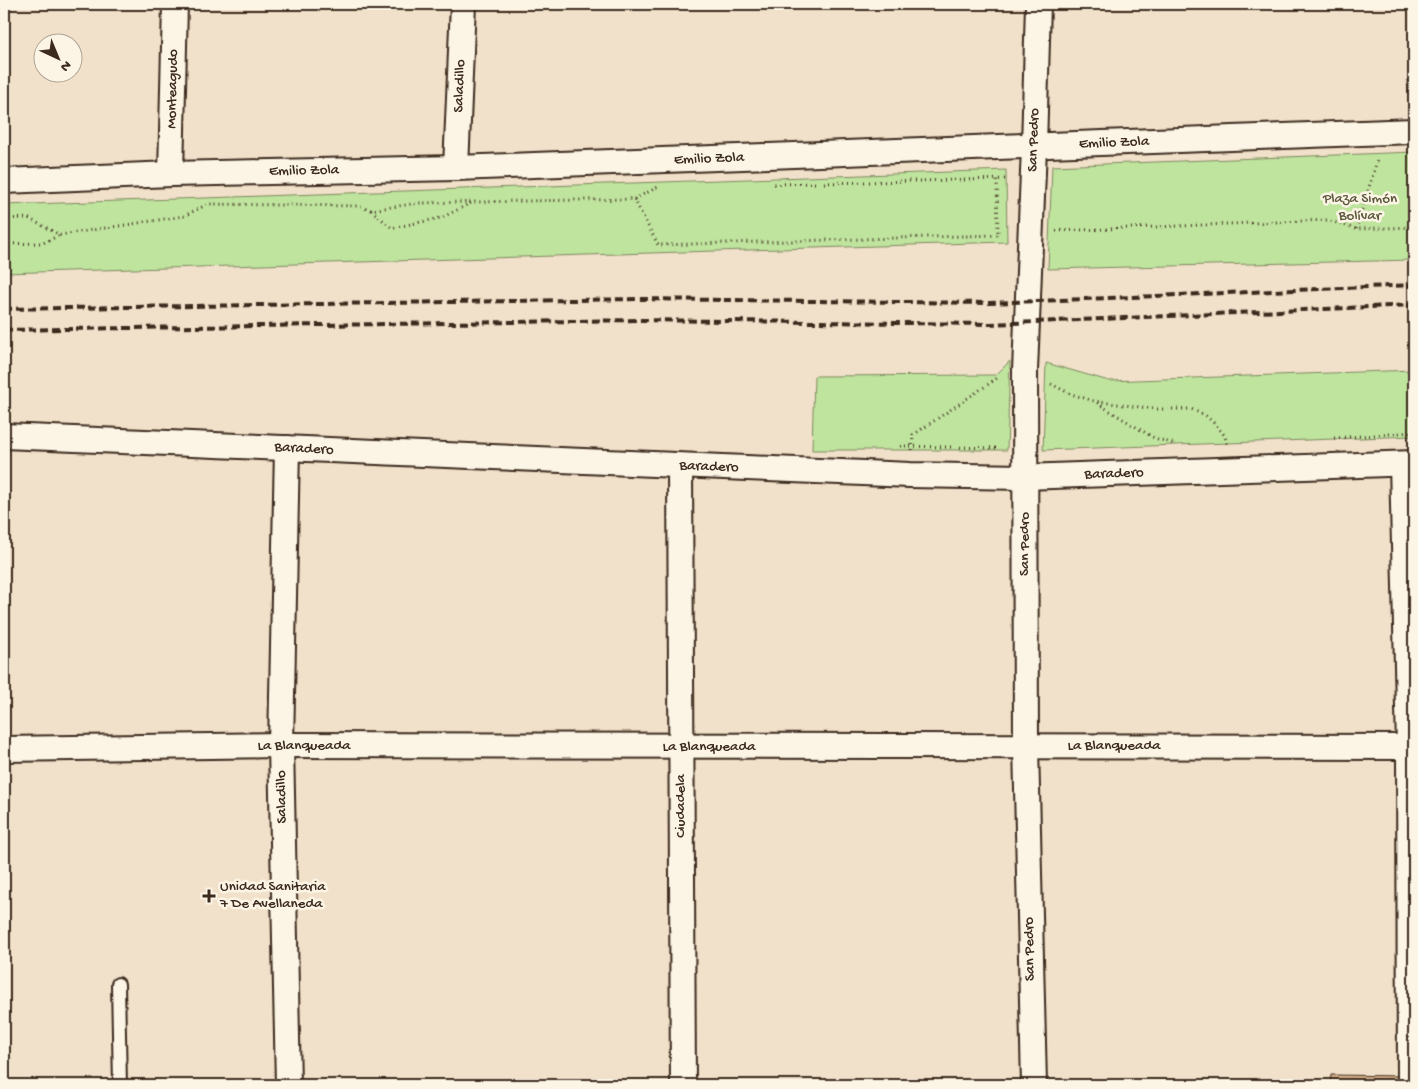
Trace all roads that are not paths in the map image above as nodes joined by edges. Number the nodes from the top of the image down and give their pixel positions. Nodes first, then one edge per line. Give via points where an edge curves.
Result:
1 (175, 4) edge
2 (463, 4) edge
3 (1038, 4) edge
4 (1414, 131) edge
5 (1034, 147) junction
6 (456, 168) junction
7 (171, 174) junction
8 (4, 181) edge
9 (4, 436) edge
10 (287, 448) junction
11 (1408, 464) edge
12 (680, 466) junction
13 (1024, 477) junction
14 (281, 746) junction
15 (1026, 746) junction
16 (681, 747) junction
17 (1412, 747) edge
18 (4, 749) edge
19 (118, 984) dead end
20 (120, 1085) edge
21 (288, 1085) edge
22 (683, 1085) edge
23 (1034, 1085) edge
24 (1410, 1085) edge

1 - 7 street, Monteagudo
2 - 6 street, Saladillo
3 - 5 street, San Pedro
4 - 5 street, Emilio Zola
5 - 6 street, Emilio Zola
5 - 13 street, San Pedro
6 - 7 street, Emilio Zola
7 - 8 street, Emilio Zola
9 - 10 street, Baradero
10 - 12 street, Baradero
10 - 14 street, Saladillo
11 - 13 street, Baradero
11 - 17 street
12 - 13 street, Baradero
12 - 16 street, Ciudadela
13 - 15 street, San Pedro
14 - 16 street, La Blanqueada
14 - 18 street, La Blanqueada
14 - 21 street, Saladillo
15 - 16 street, La Blanqueada
15 - 17 street, La Blanqueada
15 - 23 street, San Pedro
16 - 22 street, Ciudadela
17 - 24 street
19 - 20 lane

